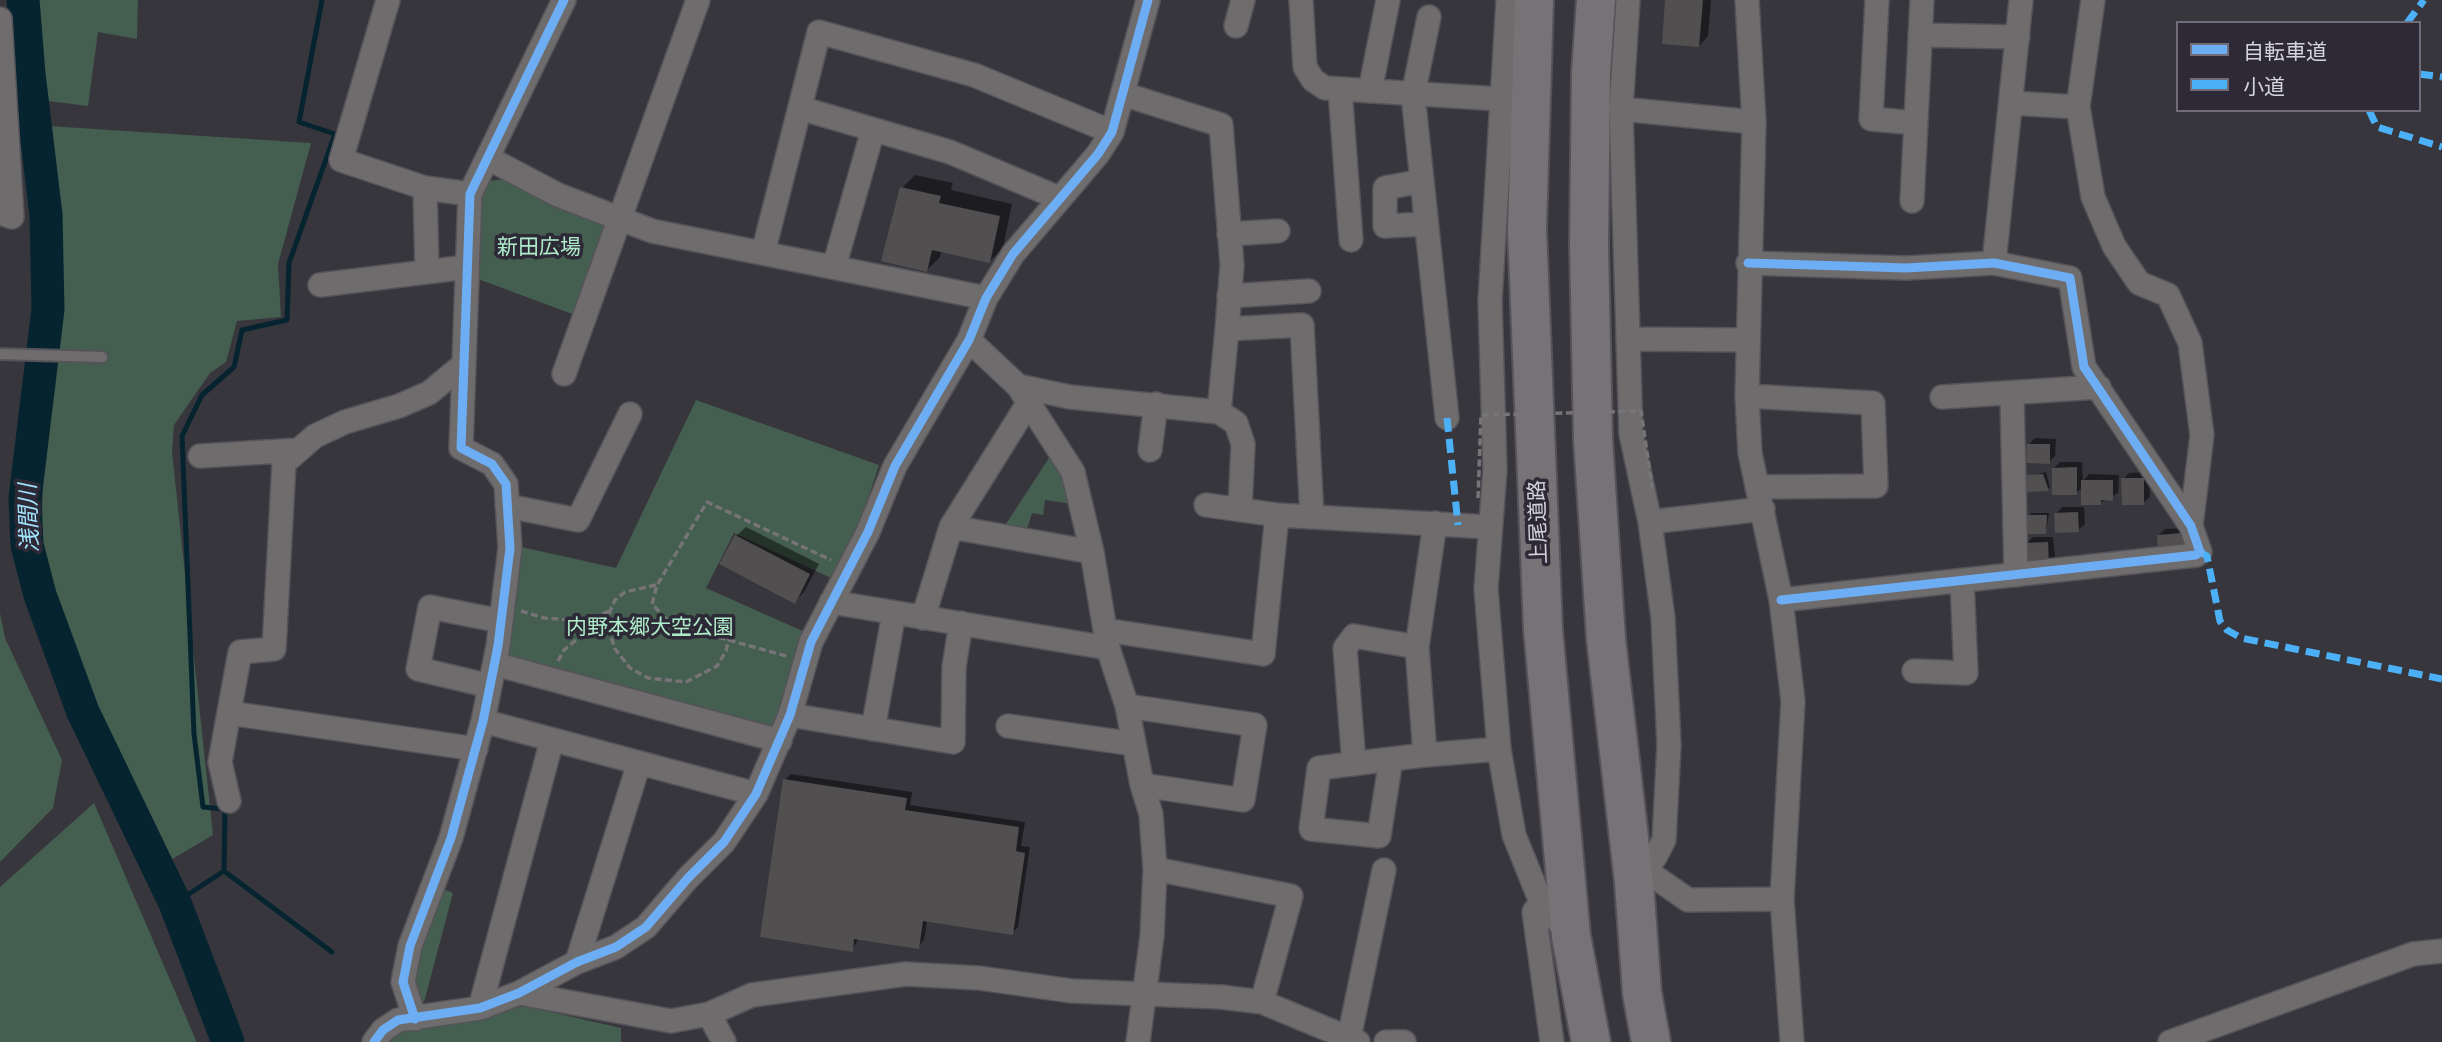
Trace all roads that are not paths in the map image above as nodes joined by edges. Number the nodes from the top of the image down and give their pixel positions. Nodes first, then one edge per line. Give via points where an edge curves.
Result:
1 (388, 0) edge
2 (564, 0) edge
3 (698, 0) edge
4 (1147, 0) edge
5 (1243, 0) edge
6 (1301, 0) edge
7 (1388, 0) edge
8 (1507, 0) edge
9 (1534, 0) edge
10 (1596, 0) edge
11 (1628, 0) edge
12 (1746, 0) edge
13 (1877, 0) edge
14 (1922, 0) edge
15 (2021, 0) edge
16 (2093, 0) edge
17 (1429, 17) dead end
18 (0, 19) edge
19 (1236, 26) dead end
20 (1920, 35) junction
21 (2018, 37) junction
22 (1339, 89) junction
23 (1370, 91) junction
24 (1123, 94) junction
25 (1413, 95) junction
26 (1500, 99) junction
27 (2011, 103) junction
28 (2078, 107) junction
29 (800, 108) junction
30 (1621, 109) junction
31 (1754, 122) junction
32 (1916, 123) junction
33 (873, 130) junction
34 (1112, 132) junction
35 (488, 158) junction
36 (1422, 181) junction
37 (425, 188) junction
38 (470, 194) junction
39 (1059, 198) junction
40 (1912, 201) dead end
41 (0, 213) edge
42 (618, 220) junction
43 (1426, 224) junction
44 (1278, 231) dead end
45 (1229, 234) junction
46 (1351, 240) dead end
47 (763, 253) junction
48 (1748, 263) junction
49 (1994, 263) junction
50 (467, 267) junction
51 (834, 267) junction
52 (426, 272) junction
53 (320, 285) dead end
54 (1309, 291) dead end
55 (1229, 296) junction
56 (986, 298) junction
57 (1227, 329) junction
58 (1628, 339) junction
59 (970, 340) junction
60 (1748, 340) junction
61 (0, 354) edge
62 (102, 357) dead end
63 (464, 364) junction
64 (564, 374) dead end
65 (2099, 387) junction
66 (1023, 394) junction
67 (2012, 395) junction
68 (1747, 396) junction
69 (1942, 397) dead end
70 (1156, 404) junction
71 (1219, 412) junction
72 (631, 414) dead end
73 (1447, 418) dead end
74 (299, 450) junction
75 (1150, 450) dead end
76 (200, 456) dead end
77 (1760, 498) junction
78 (1206, 505) dead end
79 (507, 506) junction
80 (1240, 510) junction
81 (1277, 515) junction
82 (1312, 517) junction
83 (1650, 522) junction
84 (1435, 523) junction
85 (2192, 526) junction
86 (951, 527) junction
87 (1489, 527) junction
88 (1092, 552) junction
89 (2016, 575) junction
90 (1962, 581) junction
91 (1781, 600) junction
92 (831, 602) junction
93 (502, 612) junction
94 (894, 613) junction
95 (923, 618) junction
96 (961, 623) junction
97 (1106, 639) junction
98 (1418, 647) junction
99 (1914, 671) dead end
100 (493, 675) junction
101 (1128, 706) junction
102 (229, 713) junction
103 (790, 715) junction
104 (483, 721) junction
105 (1008, 726) dead end
106 (873, 729) junction
107 (552, 740) junction
108 (780, 741) junction
109 (1134, 744) junction
110 (476, 749) junction
111 (1499, 749) junction
112 (1425, 755) junction
113 (1391, 759) junction
114 (639, 763) junction
115 (1354, 764) junction
116 (1142, 785) junction
117 (756, 794) junction
118 (229, 801) dead end
119 (1154, 869) junction
120 (1384, 870) dead end
121 (1639, 876) junction
122 (1782, 899) junction
123 (1541, 902) junction
124 (1571, 936) junction
125 (2442, 951) edge
126 (577, 962) junction
127 (519, 993) junction
128 (1144, 995) junction
129 (1262, 1002) junction
130 (480, 1008) junction
131 (709, 1014) junction
132 (415, 1019) junction
133 (1353, 1040) edge
134 (374, 1042) edge
135 (724, 1042) edge
136 (1138, 1042) edge
137 (1387, 1042) edge
138 (1404, 1042) edge
139 (1552, 1042) edge
140 (1591, 1042) edge
141 (1651, 1042) edge
142 (1792, 1042) edge
143 (2170, 1042) edge

1 - 37 street via 341,160
2 - 35 street
3 - 42 street
4 - 24 street
5 - 19 street
6 - 22 street via 1305,67 1325,88
7 - 23 street
8 - 26 street
9 - 124 highway, 上尾道路 via 1527,229 1543,629
10 - 121 highway via 1590,205 1593,439 1606,639
11 - 30 street
12 - 31 street
13 - 32 street via 1871,119
14 - 20 street
15 - 21 street
16 - 28 street
17 - 25 street
18 - 41 street via 12,217
20 - 21 street
20 - 32 street
21 - 27 street
22 - 23 street
22 - 46 street
23 - 25 street
24 - 34 street
24 - 45 street via 1221,125
25 - 26 street
25 - 36 street
26 - 87 street via 1490,301 1495,444
27 - 28 street
27 - 49 street
28 - 85 street via 2093,197 2114,246 2139,283 2168,295 2190,343 2202,435
29 - 33 street
29 - 34 street via 820,32 974,75
29 - 47 street
30 - 31 street
30 - 58 street
31 - 48 street
32 - 40 street
33 - 39 street via 950,152
33 - 51 street
34 - 39 street
35 - 38 street
35 - 42 street
36 - 43 street
36 - 43 street via 1385,188 1385,226
37 - 38 street
37 - 52 street
38 - 50 street
39 - 56 street via 1013,254
42 - 47 street
42 - 64 street
43 - 73 street
44 - 45 street
45 - 55 street
47 - 51 street
48 - 49 street via 1906,268
48 - 60 street
49 - 65 street via 2070,278 2084,367
50 - 52 street
50 - 63 street
51 - 56 street
52 - 53 street
54 - 55 street
55 - 57 street
56 - 59 street
57 - 71 street
57 - 82 street via 1301,325
58 - 60 street
58 - 83 street via 1631,434
59 - 66 street
59 - 92 street via 895,466
60 - 68 street
61 - 62 lane
63 - 74 street via 429,393 345,422 315,436
63 - 79 street via 461,449 492,464 506,484
65 - 67 street
65 - 85 street
66 - 70 street
66 - 86 street
66 - 88 street via 1073,472
67 - 69 street
67 - 89 street
68 - 77 street via 1750,453
68 - 77 street via 1873,403 1877,486
70 - 71 street
70 - 75 street
71 - 80 street via 1236,423 1242,444
72 - 79 street via 578,520
74 - 76 street
74 - 102 street via 284,463 274,649 240,652
77 - 83 street
77 - 91 street
78 - 80 street
79 - 93 street via 510,548
80 - 81 street
81 - 82 street
81 - 97 street via 1263,653
82 - 84 street
83 - 121 street via 1663,618 1668,799 1664,840
84 - 87 street
84 - 98 street
85 - 89 street via 2200,552 2196,555
86 - 88 street
86 - 95 street
87 - 111 street via 1486,589
88 - 97 street
89 - 90 street
90 - 91 street
90 - 99 street via 1966,674
91 - 122 street via 1793,701
92 - 94 street
92 - 103 street via 805,662
93 - 100 street
93 - 100 street via 430,607 418,668
94 - 95 street
94 - 106 street
95 - 96 street
96 - 97 street
96 - 106 street via 954,667 953,742
97 - 101 street
98 - 112 street
98 - 115 street via 1354,636 1345,648
100 - 104 street
100 - 108 street via 551,679
101 - 109 street
101 - 116 street via 1255,725 1243,800
102 - 110 street
102 - 118 street via 220,762
103 - 106 street
103 - 108 street
104 - 107 street
104 - 110 street
105 - 109 street
107 - 114 street
107 - 130 street
108 - 117 street
109 - 116 street
110 - 132 street via 451,838 410,946 403,982
111 - 112 street
111 - 123 street via 1514,835
112 - 113 street
113 - 115 street
113 - 115 street via 1379,836 1311,829 1319,768
114 - 117 street
114 - 126 street
116 - 119 street via 1151,814
117 - 126 street via 724,842 646,927 616,947
119 - 128 street
119 - 129 street via 1291,896
120 - 133 street
121 - 122 street via 1688,900
121 - 141 highway via 1642,993
122 - 142 street
123 - 124 street
123 - 139 street via 1534,912
124 - 140 highway, 上尾道路
125 - 143 street via 2413,954
126 - 127 street
127 - 130 street
127 - 131 street via 671,1021
128 - 129 street
128 - 131 street via 906,974 752,995
128 - 136 street
129 - 133 street
130 - 132 street
131 - 135 street
132 - 134 street via 398,1020
137 - 138 street

